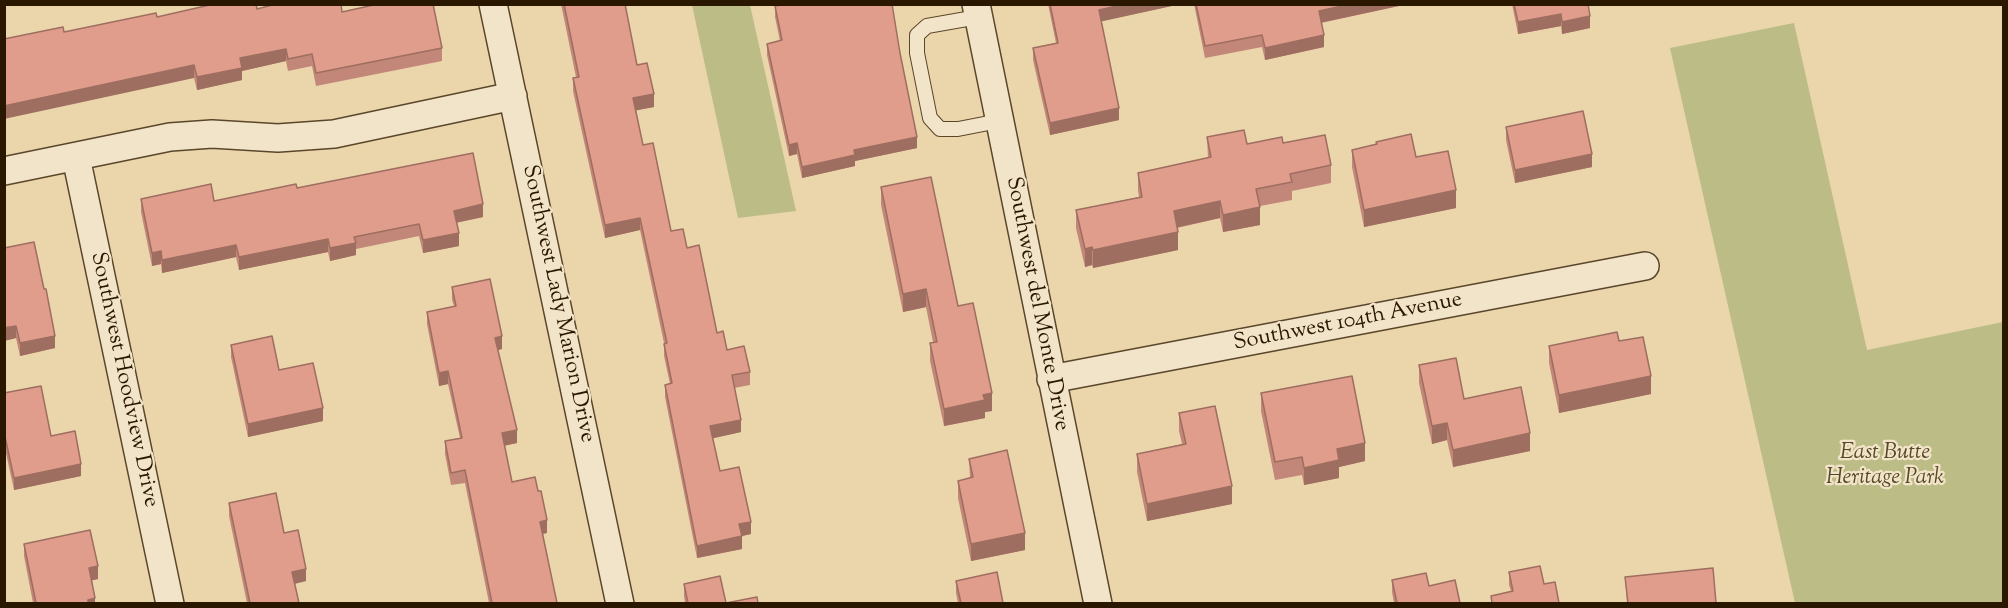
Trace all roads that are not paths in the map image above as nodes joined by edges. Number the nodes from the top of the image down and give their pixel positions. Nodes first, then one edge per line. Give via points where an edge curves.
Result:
1 (493, 4) edge
2 (977, 11) edge
3 (513, 96) junction
4 (999, 121) junction
5 (76, 157) junction
6 (4, 171) edge
7 (1645, 266) dead end
8 (1051, 379) junction
9 (170, 603) edge
10 (620, 603) edge
11 (1098, 603) edge

1 - 3 street, Southwest Lady Marion Drive
2 - 4 street, Southwest del Monte Drive
2 - 4 lane via 927,26 917,35 930,118 940,129
3 - 5 street via 334,134 170,137
3 - 10 street, Southwest Lady Marion Drive
4 - 8 street, Southwest del Monte Drive
5 - 6 street
5 - 9 street, Southwest Hoodview Drive
7 - 8 street, Southwest 104th Avenue
8 - 11 street, Southwest del Monte Drive

